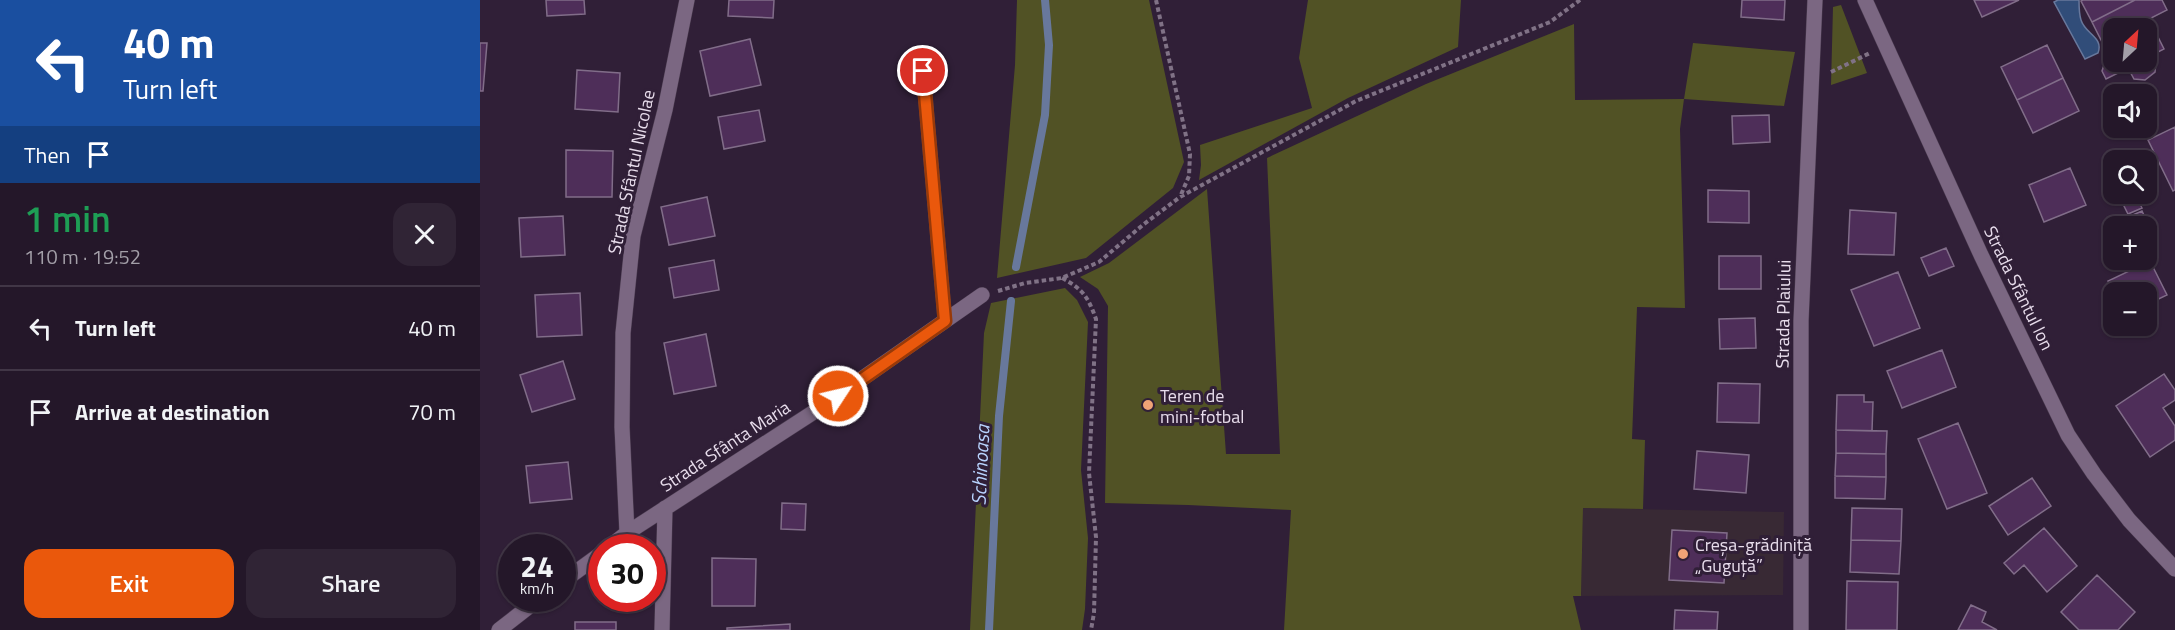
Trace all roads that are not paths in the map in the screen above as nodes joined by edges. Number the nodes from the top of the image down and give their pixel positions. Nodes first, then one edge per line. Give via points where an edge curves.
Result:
1 (687, 0) edge
2 (1815, 0) edge
3 (1865, 0) edge
4 (923, 71) dead end
5 (982, 296) road end
6 (945, 321) junction
7 (665, 508) junction
8 (627, 533) joint
9 (2175, 569) edge
10 (522, 612) edge
11 (499, 630) edge
12 (662, 630) edge
13 (1801, 630) edge

1 - 8 street, Strada Sfântul Nicolae via 665,110 633,236 623,333
2 - 13 street, Strada Plaiului via 1801,321
3 - 9 street, Strada Sfântul Ion via 2068,435 2128,520
4 - 6 lane
5 - 6 street, Strada Sfânta Maria
6 - 7 street, Strada Sfânta Maria
7 - 8 street, Strada Sfânta Maria
7 - 12 street
10 - 11 street

